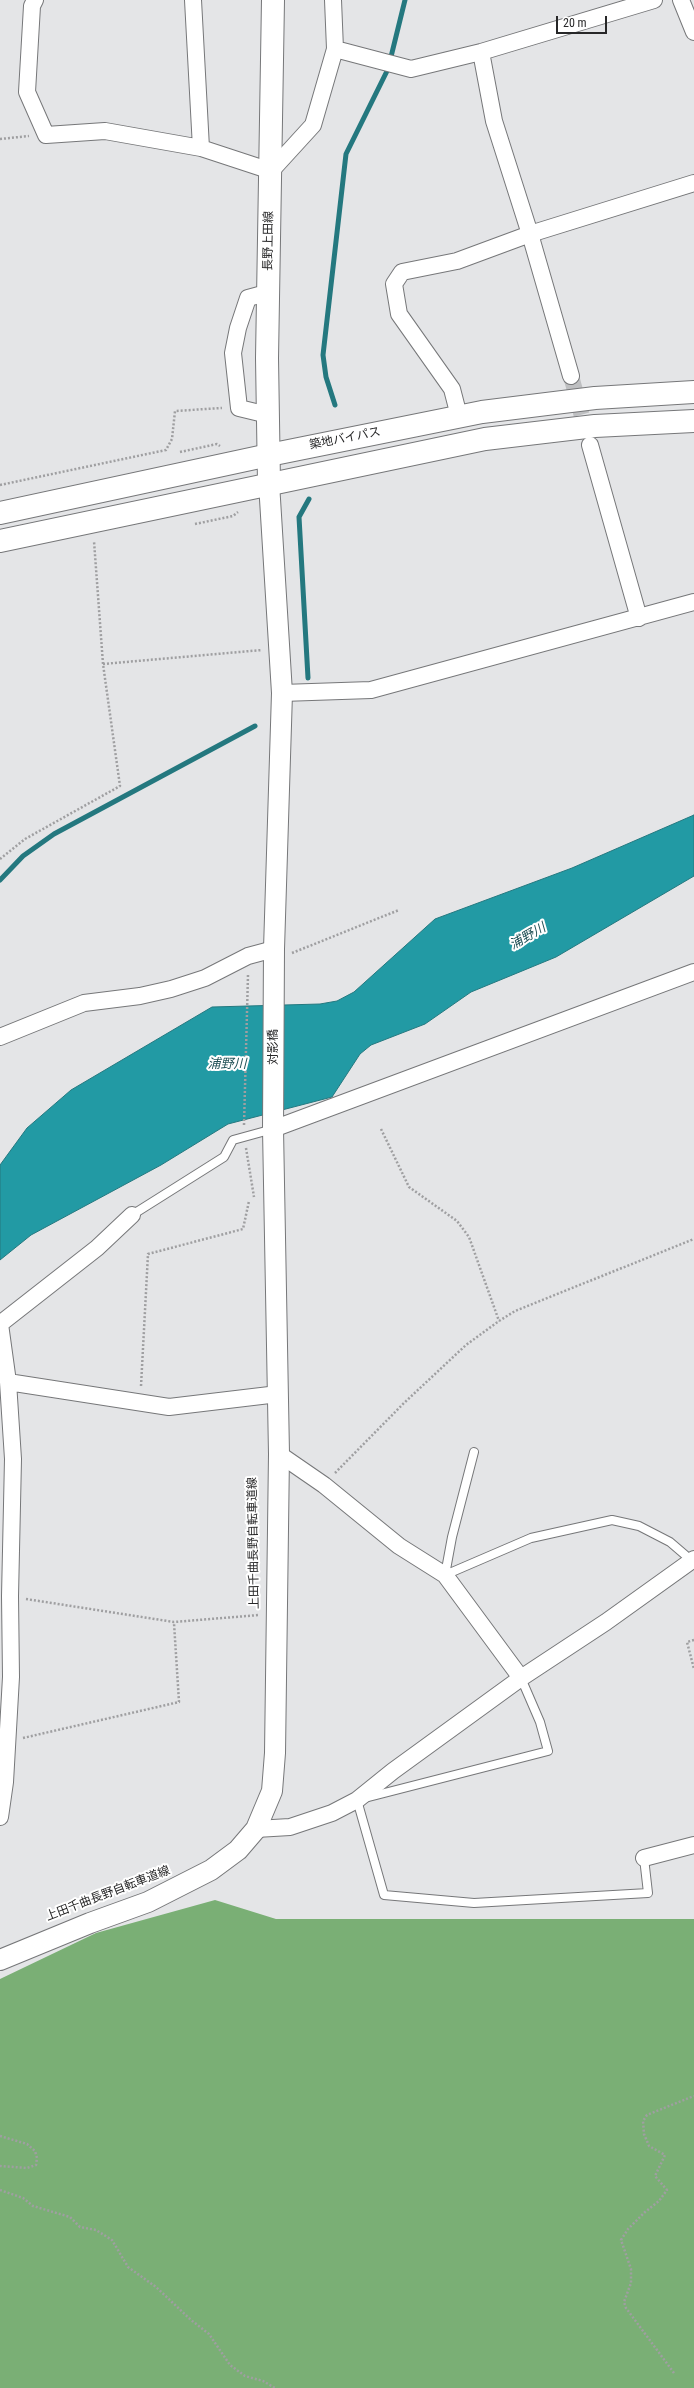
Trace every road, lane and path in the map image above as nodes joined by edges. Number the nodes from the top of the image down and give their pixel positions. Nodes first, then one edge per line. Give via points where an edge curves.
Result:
1 (35, 0) edge
2 (193, 0) edge
3 (273, 0) edge
4 (333, 0) edge
5 (654, 0) edge
6 (681, 0) edge
7 (694, 32) edge
8 (335, 50) junction
9 (481, 52) junction
10 (46, 135) junction
11 (0, 139) edge
12 (200, 148) junction
13 (271, 171) junction
14 (694, 182) edge
15 (530, 234) junction
16 (268, 295) junction
17 (571, 376) tunnel mouth
18 (694, 392) edge
19 (239, 408) junction
20 (268, 414) junction
21 (459, 416) junction
22 (694, 421) edge
23 (217, 444) dead end
24 (590, 445) tunnel mouth
25 (180, 452) dead end
26 (269, 455) junction
27 (269, 483) junction
28 (0, 484) edge
29 (0, 513) edge
30 (233, 516) dead end
31 (92, 521) junction
32 (195, 524) dead end
33 (0, 541) edge
34 (694, 602) edge
35 (639, 618) junction
36 (279, 648) junction
37 (103, 664) junction
38 (282, 693) junction
39 (0, 859) edge
40 (399, 910) dead end
41 (274, 961) junction
42 (693, 974) edge
43 (248, 981) dead end
44 (0, 1036) edge
45 (273, 1124) junction
46 (381, 1128) dead end
47 (244, 1132) junction
48 (249, 1201) dead end
49 (256, 1205) dead end
50 (132, 1215) joint
51 (694, 1239) edge
52 (499, 1321) junction
53 (0, 1324) edge
54 (8, 1382) junction
55 (278, 1394) junction
56 (140, 1402) junction
57 (474, 1452) dead end
58 (279, 1454) junction
59 (324, 1485) junction
60 (693, 1559) edge
61 (445, 1575) junction
62 (10, 1596) junction
63 (277, 1613) junction
64 (174, 1622) junction
65 (694, 1640) edge
66 (694, 1669) edge
67 (521, 1678) junction
68 (7, 1742) junction
69 (357, 1800) junction
70 (0, 1816) edge
71 (256, 1830) junction
72 (694, 1845) edge
73 (644, 1858) joint
74 (0, 1960) edge
75 (694, 2096) edge
76 (0, 2136) edge
77 (0, 2166) edge
78 (0, 2190) edge
79 (674, 2373) dead end
80 (275, 2388) edge

1 - 10 street via 32,6 27,92
2 - 12 street
3 - 13 main road, 長野上田線
4 - 8 street
5 - 9 street
6 - 7 street
8 - 9 street via 411,69
8 - 13 street via 313,125
9 - 15 street via 494,121
10 - 11 path
10 - 12 street via 105,131
12 - 13 street
13 - 16 main road, 長野上田線
14 - 15 street
15 - 17 street
15 - 21 street via 457,261 402,272 394,284 399,314 452,389
16 - 19 street via 248,298 238,328 233,353
16 - 20 main road, 長野上田線
18 - 21 main road, 築地バイパス via 595,398
19 - 20 street
19 - 28 path via 175,411 172,438 166,450
20 - 26 main road, 長野上田線
21 - 26 main road, 築地バイパス
22 - 27 main road via 595,426 485,439
23 - 25 path
24 - 35 street
26 - 27 main road, 長野上田線
26 - 29 main road, 築地バイパス
27 - 31 main road
27 - 36 street, 対影橋
30 - 32 path
31 - 33 main road
31 - 37 path
34 - 35 street
35 - 38 street via 371,690
36 - 37 path
36 - 38 street, 対影橋
37 - 39 path via 120,786 25,839
38 - 41 street, 対影橋
40 - 41 path
41 - 44 street via 248,956 205,978 171,990 84,1003
41 - 45 street, 対影橋
42 - 45 street
43 - 47 path
45 - 47 lane
45 - 55 street, 対影橋
46 - 52 path via 409,1187 457,1221 469,1237
47 - 49 path
47 - 50 lane via 233,1140 224,1157
48 - 56 path via 243,1229 148,1254
50 - 53 street via 97,1248
51 - 52 path via 516,1311
52 - 59 path via 466,1345 427,1381
53 - 54 street
54 - 56 street
54 - 62 street via 13,1459
55 - 56 street via 169,1407
55 - 58 street, 対影橋
57 - 61 lane
58 - 59 street
58 - 63 street, 対影橋
59 - 61 street via 399,1546
60 - 61 lane via 670,1542 639,1526 612,1520 531,1538
60 - 67 street via 606,1622
61 - 67 street
62 - 64 path
62 - 68 street via 11,1677
63 - 64 path
63 - 71 street, 対影橋 via 276,1753 272,1792
64 - 68 path via 179,1702
65 - 66 path via 687,1642
67 - 69 street
67 - 69 lane via 540,1722 548,1751
68 - 70 street
69 - 71 street via 332,1813 290,1827
69 - 73 lane via 384,1895 474,1903 648,1893
71 - 74 street, 対影橋 via 238,1850 184,1886
72 - 73 street
75 - 79 path via 647,2115 644,2121 644,2134 649,2146 665,2155 655,2176 667,2190 659,2201 628,2229 621,2240 631,2269 631,2283 624,2302 626,2308
76 - 77 path via 27,2144 35,2151 37,2158 36,2165 27,2168
78 - 80 path via 23,2198 33,2206 70,2217 80,2227 96,2230 112,2240 128,2267 151,2283 209,2334 230,2365 245,2376 263,2381

